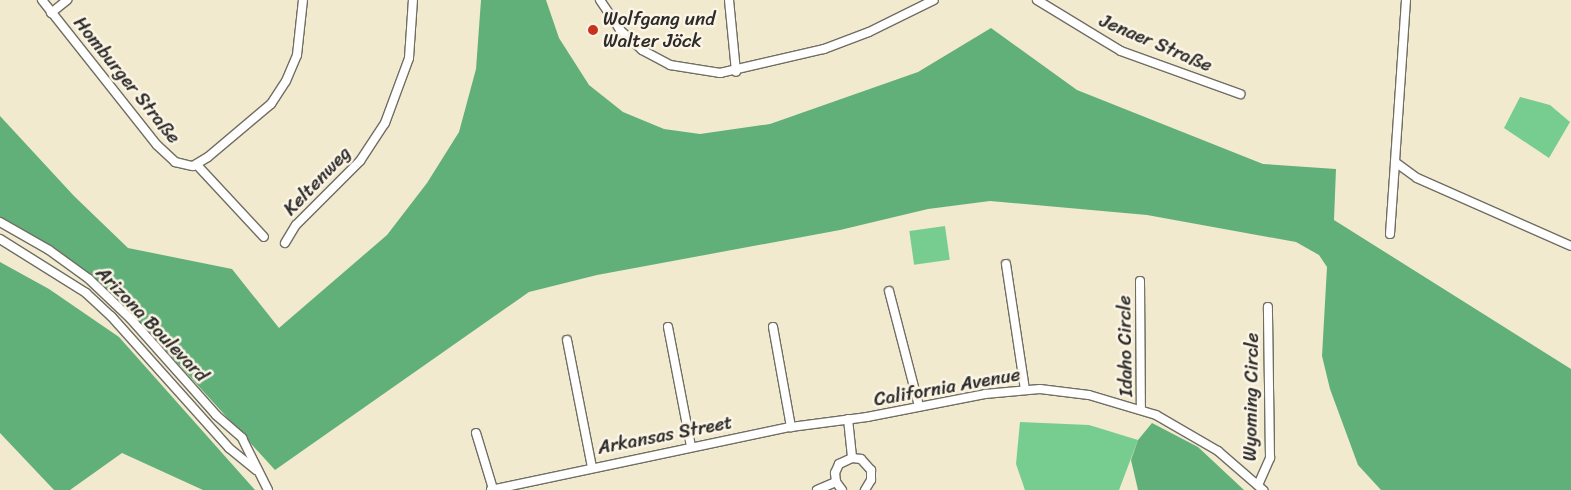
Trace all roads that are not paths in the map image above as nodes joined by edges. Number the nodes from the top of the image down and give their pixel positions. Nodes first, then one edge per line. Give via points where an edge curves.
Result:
1 (42, 0) edge
2 (67, 0) edge
3 (304, 0) edge
4 (413, 0) edge
5 (600, 0) edge
6 (730, 0) edge
7 (934, 0) edge
8 (1038, 0) edge
9 (1406, 0) edge
10 (51, 13) junction
11 (736, 72) junction
12 (1240, 94) dead end
13 (1395, 162) junction
14 (197, 165) junction
15 (0, 222) edge
16 (1390, 234) dead end
17 (264, 237) dead end
18 (0, 239) edge
19 (285, 243) dead end
20 (1571, 246) edge
21 (58, 257) junction
22 (1006, 264) dead end
23 (44, 265) junction
24 (1140, 282) dead end
25 (889, 291) dead end
26 (1268, 307) dead end
27 (668, 327) dead end
28 (773, 327) dead end
29 (567, 340) dead end
30 (1025, 390) junction
31 (919, 406) junction
32 (1141, 410) junction
33 (848, 420) junction
34 (791, 427) junction
35 (476, 432) dead end
36 (691, 447) junction
37 (852, 458) junction
38 (592, 467) junction
39 (258, 471) junction
40 (836, 482) junction
41 (867, 487) edge
42 (1261, 488) edge
43 (268, 490) edge
44 (492, 490) edge
45 (817, 490) edge
46 (842, 490) edge
47 (877, 490) edge

1 - 10 street, Homburger Straße
2 - 10 street
3 - 14 street via 297,55 286,81 270,104
4 - 19 street, Keltenweg via 409,58 385,123 360,161 296,224
5 - 11 street via 631,42 670,65 703,73
6 - 11 street
7 - 11 street via 869,32 824,49
8 - 12 street, Jenaer Straße via 1121,51
9 - 13 street
10 - 14 street, Homburger Straße via 166,156 181,165
13 - 16 street
13 - 20 street via 1417,178
14 - 17 street
15 - 21 street, Arizona Boulevard
18 - 23 street, Arizona Boulevard
21 - 23 street via 52,264
21 - 39 street, Arizona Boulevard via 89,279 130,318 216,415 242,438
22 - 30 street
23 - 39 street, Arizona Boulevard via 86,293 111,316 229,448
24 - 32 street, Idaho Circle
25 - 31 street
26 - 42 street, Wyoming Circle via 1270,458
27 - 36 street
28 - 34 street
29 - 38 street
30 - 31 street, California Avenue
30 - 32 street, California Avenue via 1090,395
31 - 33 street, California Avenue
32 - 42 street, California Avenue via 1196,436
33 - 34 street, Arkansas Street
33 - 37 street
34 - 36 street, Arkansas Street
35 - 44 street
36 - 38 street, Arkansas Street
37 - 40 street via 837,468
37 - 41 street via 868,466
38 - 44 street, Arkansas Street
39 - 43 street, Arizona Boulevard
40 - 45 street
40 - 46 street
41 - 47 street

